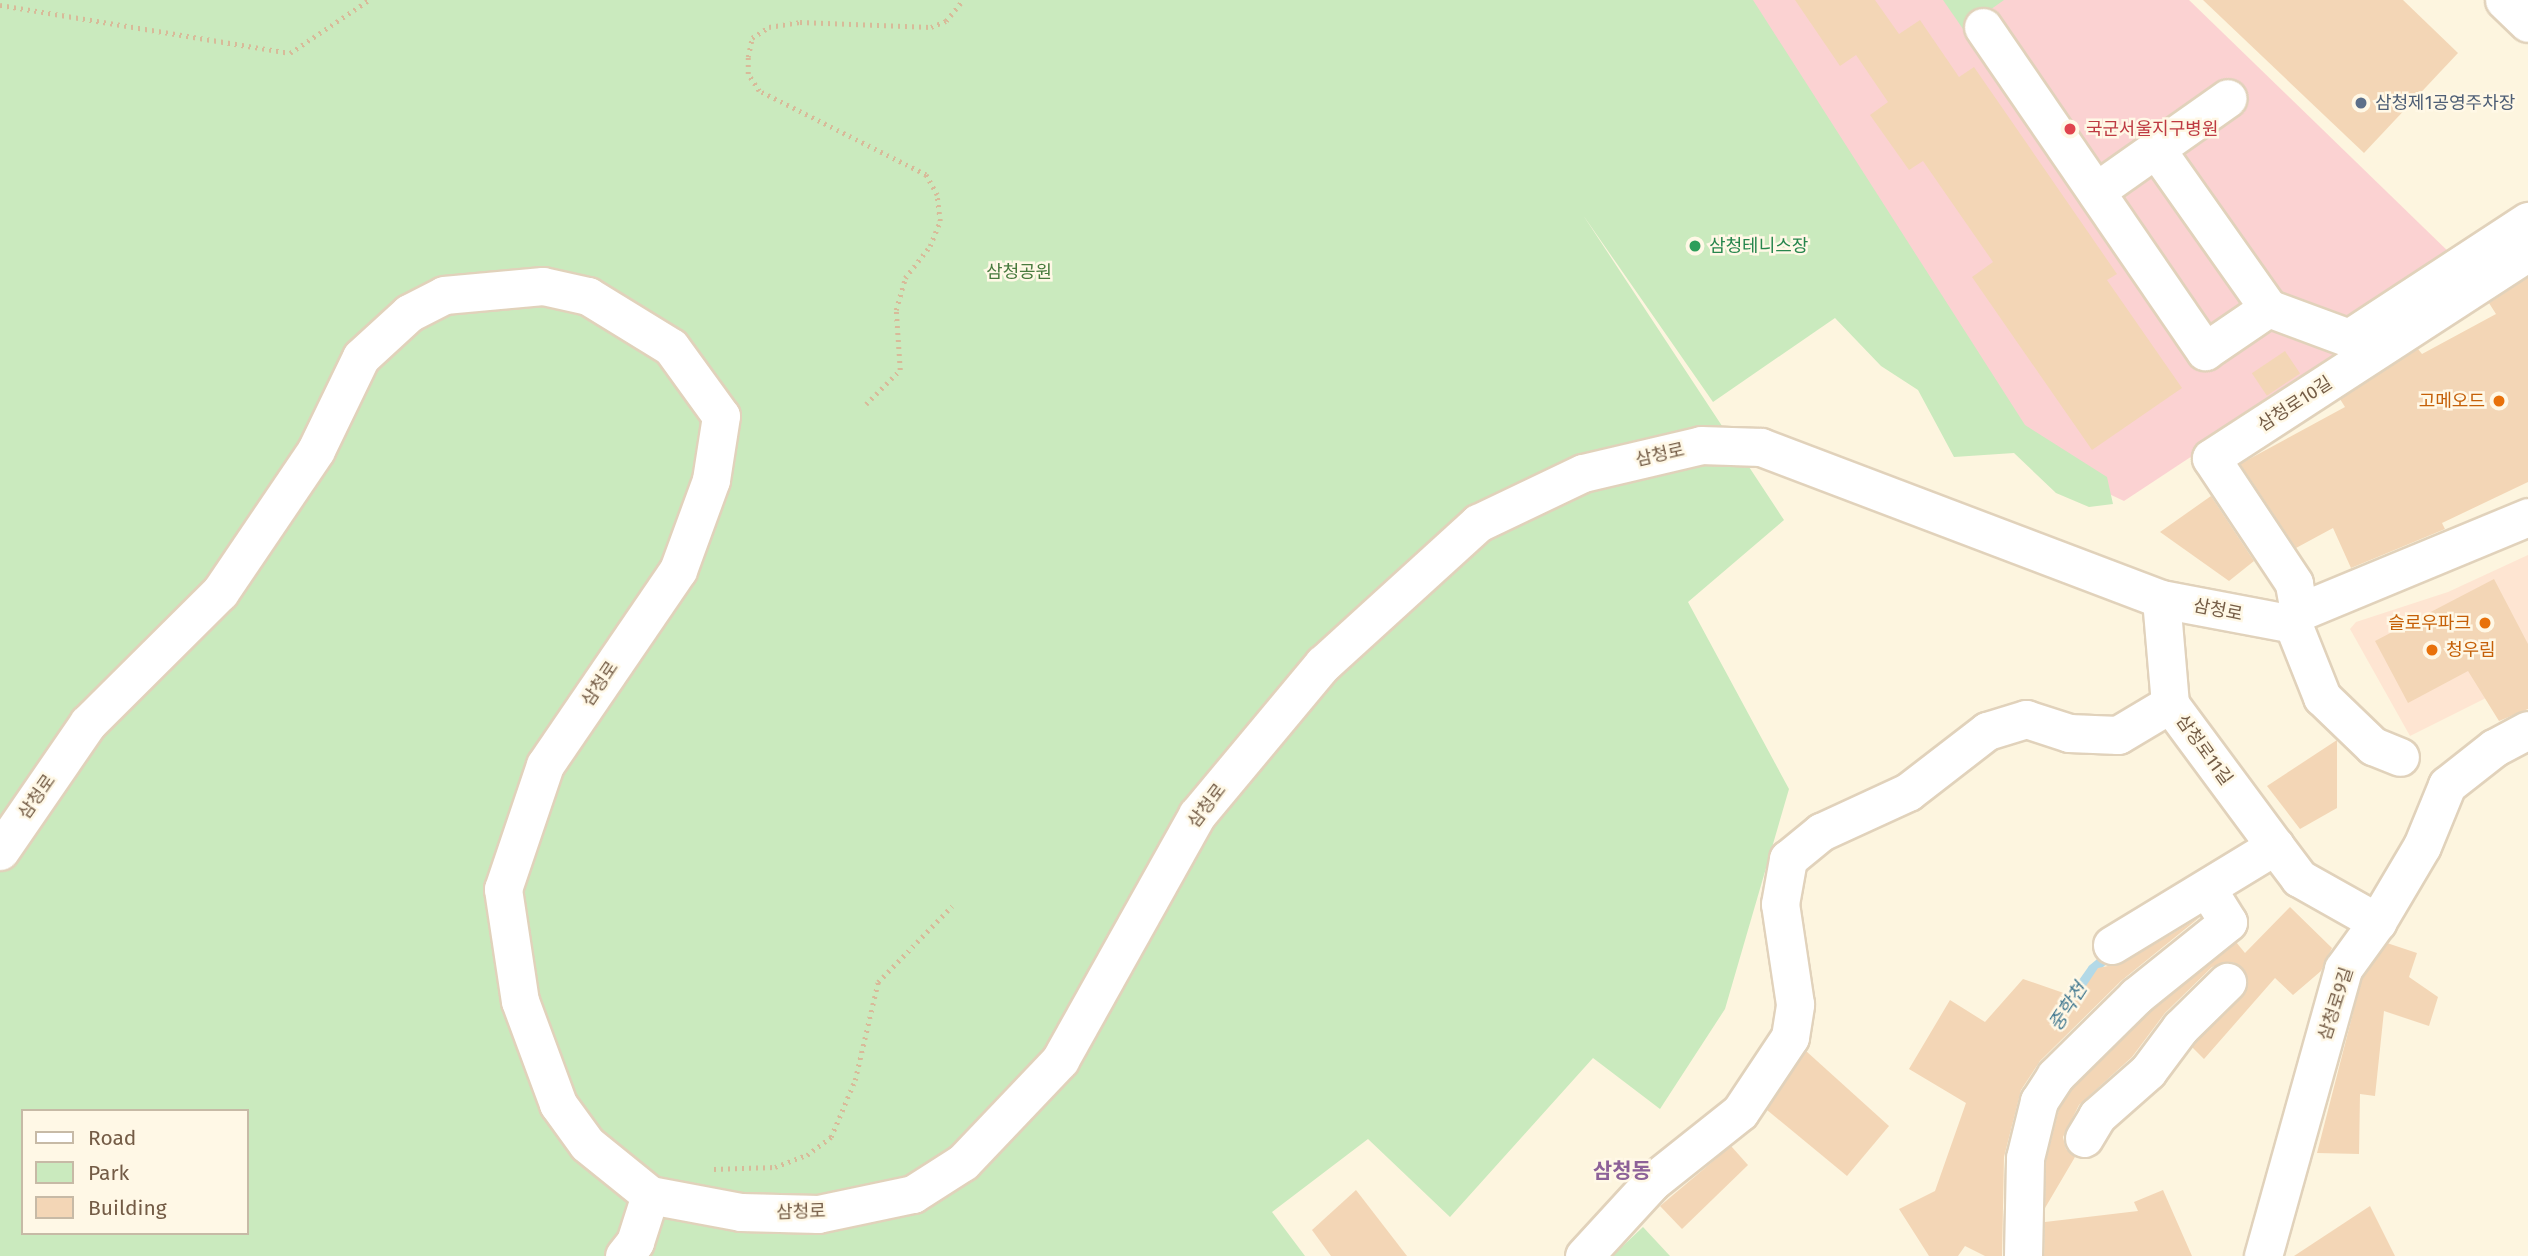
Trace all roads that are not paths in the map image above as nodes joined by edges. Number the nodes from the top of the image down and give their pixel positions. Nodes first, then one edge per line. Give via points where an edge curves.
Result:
1 (2504, 0) edge
2 (2528, 23) edge
3 (1983, 27) dead end
4 (2228, 98) dead end
5 (2156, 149) junction
6 (2096, 191) junction
7 (2528, 221) edge
8 (2528, 252) edge
9 (2268, 307) junction
10 (2528, 517) edge
11 (2161, 599) junction
12 (2296, 618) junction
13 (2170, 704) junction
14 (2528, 730) edge
15 (2400, 757) dead end
16 (2275, 846) junction
17 (0, 851) edge
18 (2207, 888) junction
19 (2377, 922) junction
20 (2112, 945) dead end
21 (2227, 982) dead end
22 (2084, 1138) dead end
23 (650, 1195) junction
24 (624, 1256) edge
25 (1584, 1256) edge
26 (2023, 1256) edge
27 (2263, 1256) edge

1 - 2 street
3 - 6 street
4 - 5 street
5 - 6 street
5 - 9 street
6 - 9 street via 2205,351
7 - 9 street via 2349,338
8 - 12 street, 삼청로10길 via 2211,458 2294,583
10 - 12 street
11 - 12 street, 삼청로
11 - 13 street, 삼청로11길
11 - 23 street, 삼청로 via 1761,447 1701,445 1583,473 1478,523 1323,664 1197,815 1060,1060 963,1162 913,1194 818,1214 741,1212
12 - 15 street via 2322,697 2373,746
13 - 16 street, 삼청로11길
13 - 25 street via 2118,735 2069,733 2026,719 1987,731 1908,792 1821,832 1788,859 1780,904 1795,1004 1790,1037 1741,1112 1652,1182
14 - 19 street, 삼청로9길 via 2494,748 2446,785 2422,846
16 - 18 street
16 - 19 street, 삼청로11길 via 2299,878
17 - 23 street, 삼청로 via 88,723 220,592 316,450 361,357 409,313 444,295 543,286 588,296 671,347 721,416 711,480 678,570 545,765 503,889 520,1001 558,1104 587,1144
18 - 20 street
18 - 26 street via 2228,922 2136,996 2055,1076 2039,1101 2025,1158
19 - 27 street, 삼청로9길 via 2343,969
21 - 22 street via 2180,1028 2148,1071 2097,1116
23 - 24 street via 635,1242

